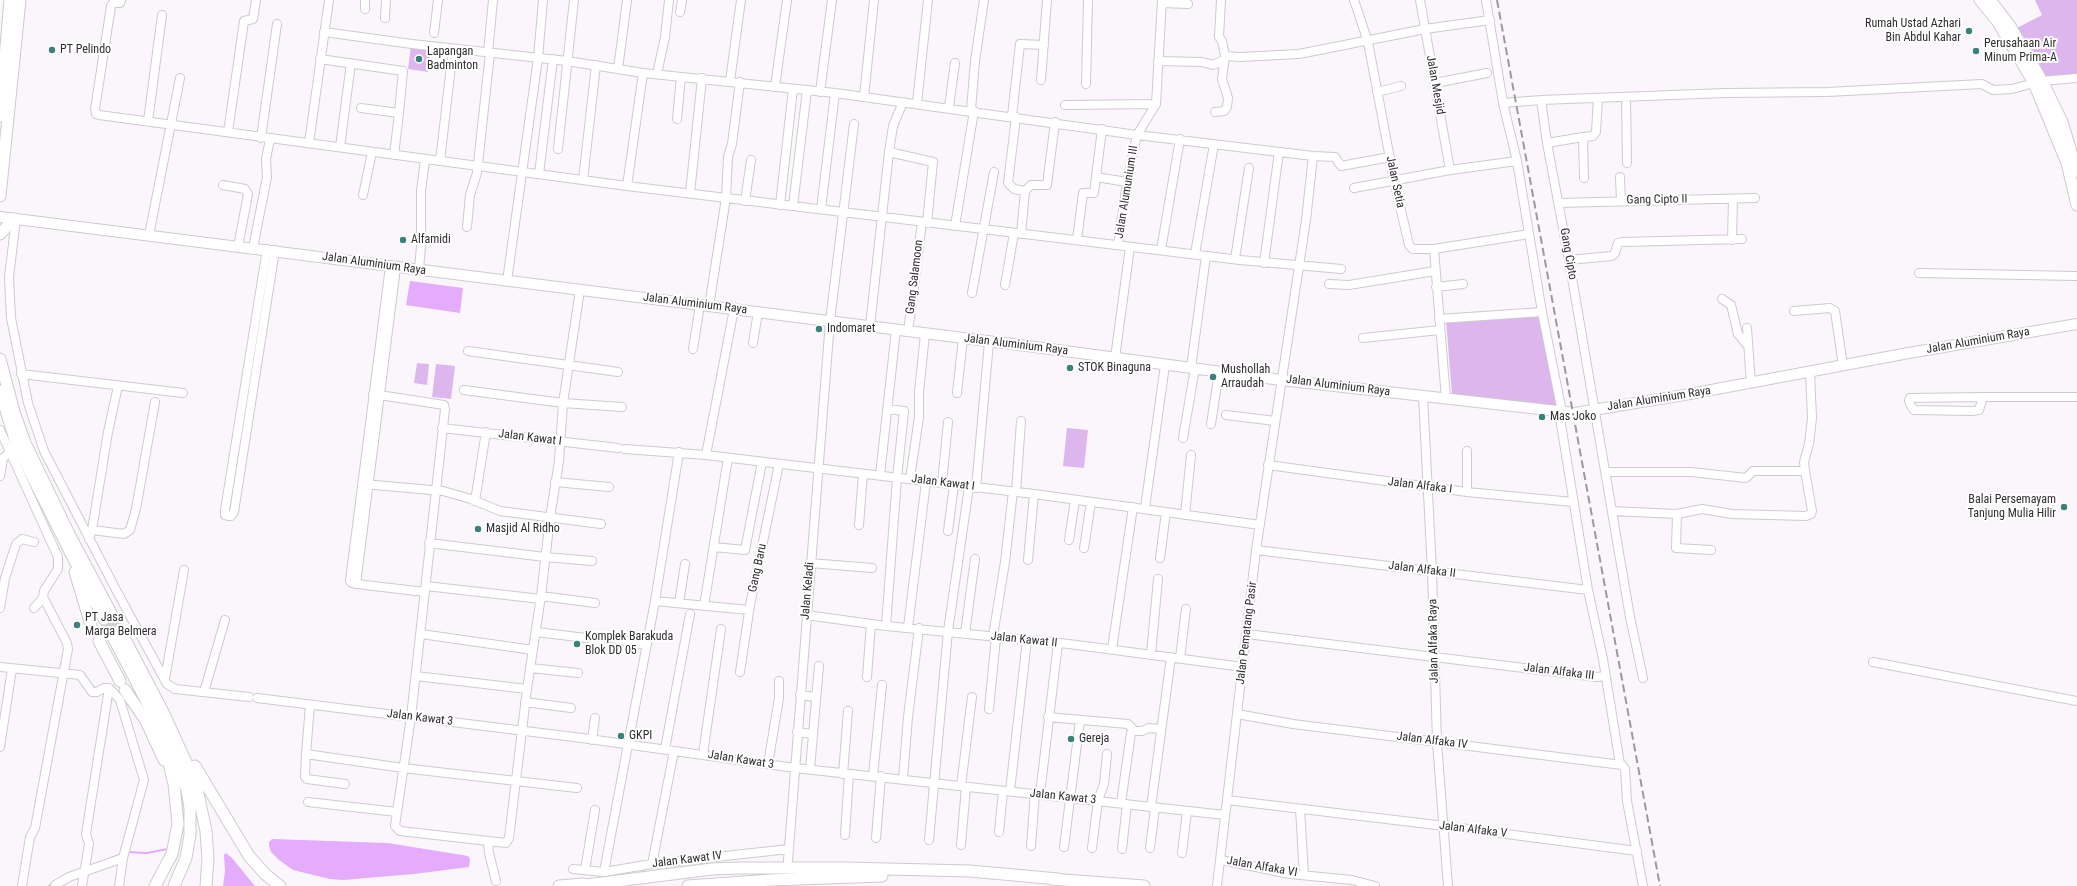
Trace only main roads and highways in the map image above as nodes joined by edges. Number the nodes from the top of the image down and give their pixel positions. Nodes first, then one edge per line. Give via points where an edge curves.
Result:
1 (10, 0) edge
2 (20, 0) edge
3 (1980, 0) edge
4 (1990, 0) edge
5 (2038, 82) junction
6 (0, 116) edge
7 (2077, 171) edge
8 (0, 196) edge
9 (2077, 205) edge
10 (0, 217) edge
11 (15, 219) junction
12 (0, 234) edge
13 (2077, 324) edge
14 (0, 359) edge
15 (0, 391) edge
16 (65, 544) junction
17 (91, 625) tunnel mouth
18 (99, 641) tunnel mouth
19 (141, 691) junction
20 (163, 712) junction
21 (177, 798) junction
22 (1058, 879) junction
23 (610, 882) junction
24 (154, 886) edge
25 (174, 886) edge
26 (206, 886) edge
27 (280, 886) edge
28 (559, 886) edge
29 (578, 886) edge
30 (688, 886) edge
31 (1144, 886) edge

1 - 6 highway
2 - 8 highway
3 - 5 highway
4 - 5 highway via 2010,26
5 - 7 highway via 2062,122
5 - 9 highway via 2067,163
10 - 11 main road, Jalan Aluminium Raya
11 - 12 highway
11 - 13 main road, Jalan Aluminium Raya via 1281,380 1575,413
14 - 16 highway via 25,443 108,617
15 - 16 highway via 17,446
16 - 17 highway
18 - 21 highway via 123,686 151,729
19 - 20 highway via 116,632
19 - 21 highway via 167,754
19 - 25 highway via 172,750 184,780 190,808 188,848
20 - 26 highway via 190,768 201,799 208,844
20 - 27 highway via 241,844 265,874
21 - 24 highway via 176,841 172,854
22 - 23 highway via 962,871 740,868 712,869
22 - 30 highway via 898,875
22 - 31 highway
23 - 28 highway
23 - 29 highway

